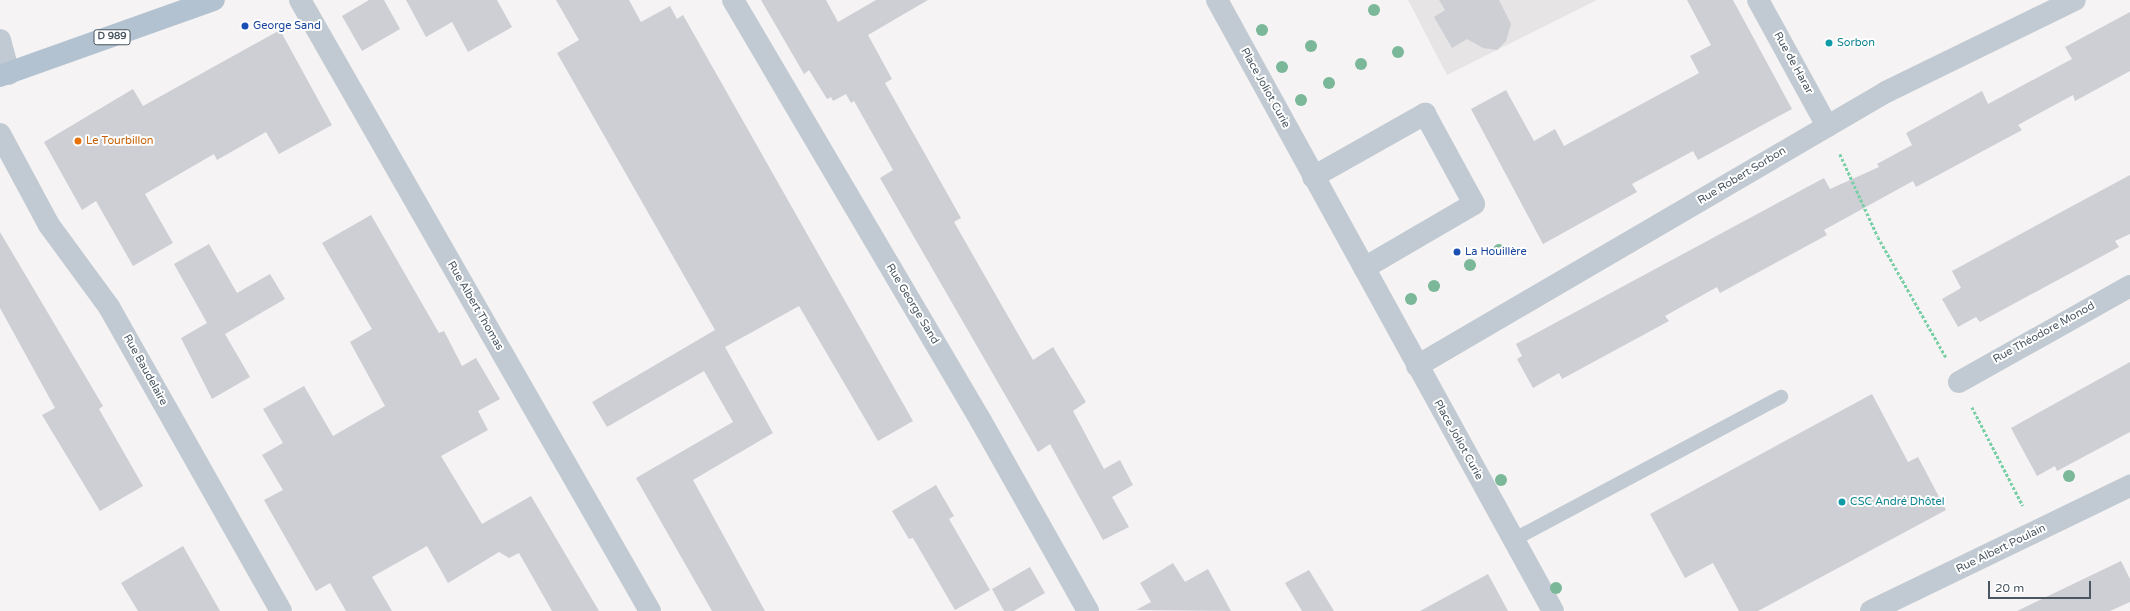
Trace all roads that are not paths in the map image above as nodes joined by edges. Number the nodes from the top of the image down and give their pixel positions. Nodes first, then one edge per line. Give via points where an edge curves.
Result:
1 (214, 0) edge
2 (300, 0) edge
3 (732, 0) edge
4 (1217, 0) edge
5 (1758, 0) edge
6 (2075, 0) edge
7 (0, 40) edge
8 (5, 75) edge
9 (1827, 126) junction
10 (0, 134) edge
11 (1313, 177) junction
12 (1364, 268) junction
13 (2130, 286) edge
14 (1417, 366) junction
15 (1960, 382) road end
16 (1781, 397) dead end
17 (2130, 486) edge
18 (1513, 540) junction
19 (281, 611) edge
20 (650, 611) edge
21 (1088, 611) edge
22 (1553, 611) edge
23 (1871, 611) edge

1 - 8 main road, D 989
2 - 20 street, Rue Albert Thomas
3 - 21 street, Rue George Sand via 981,421
4 - 11 street, Place Joliot Curie
5 - 9 street, Rue de Harar
6 - 9 street, Rue Robert Sorbon via 1953,58
7 - 8 street
9 - 14 street, Rue Robert Sorbon
10 - 19 street, Rue Baudelaire via 49,225 109,307
11 - 12 street, Place Joliot Curie
11 - 12 street via 1425,114 1474,204
12 - 14 street, Place Joliot Curie
13 - 15 street, Rue Théodore Monod
14 - 18 street, Place Joliot Curie
16 - 18 lane
17 - 23 street, Rue Albert Poulain
18 - 22 street, Place Joliot Curie

